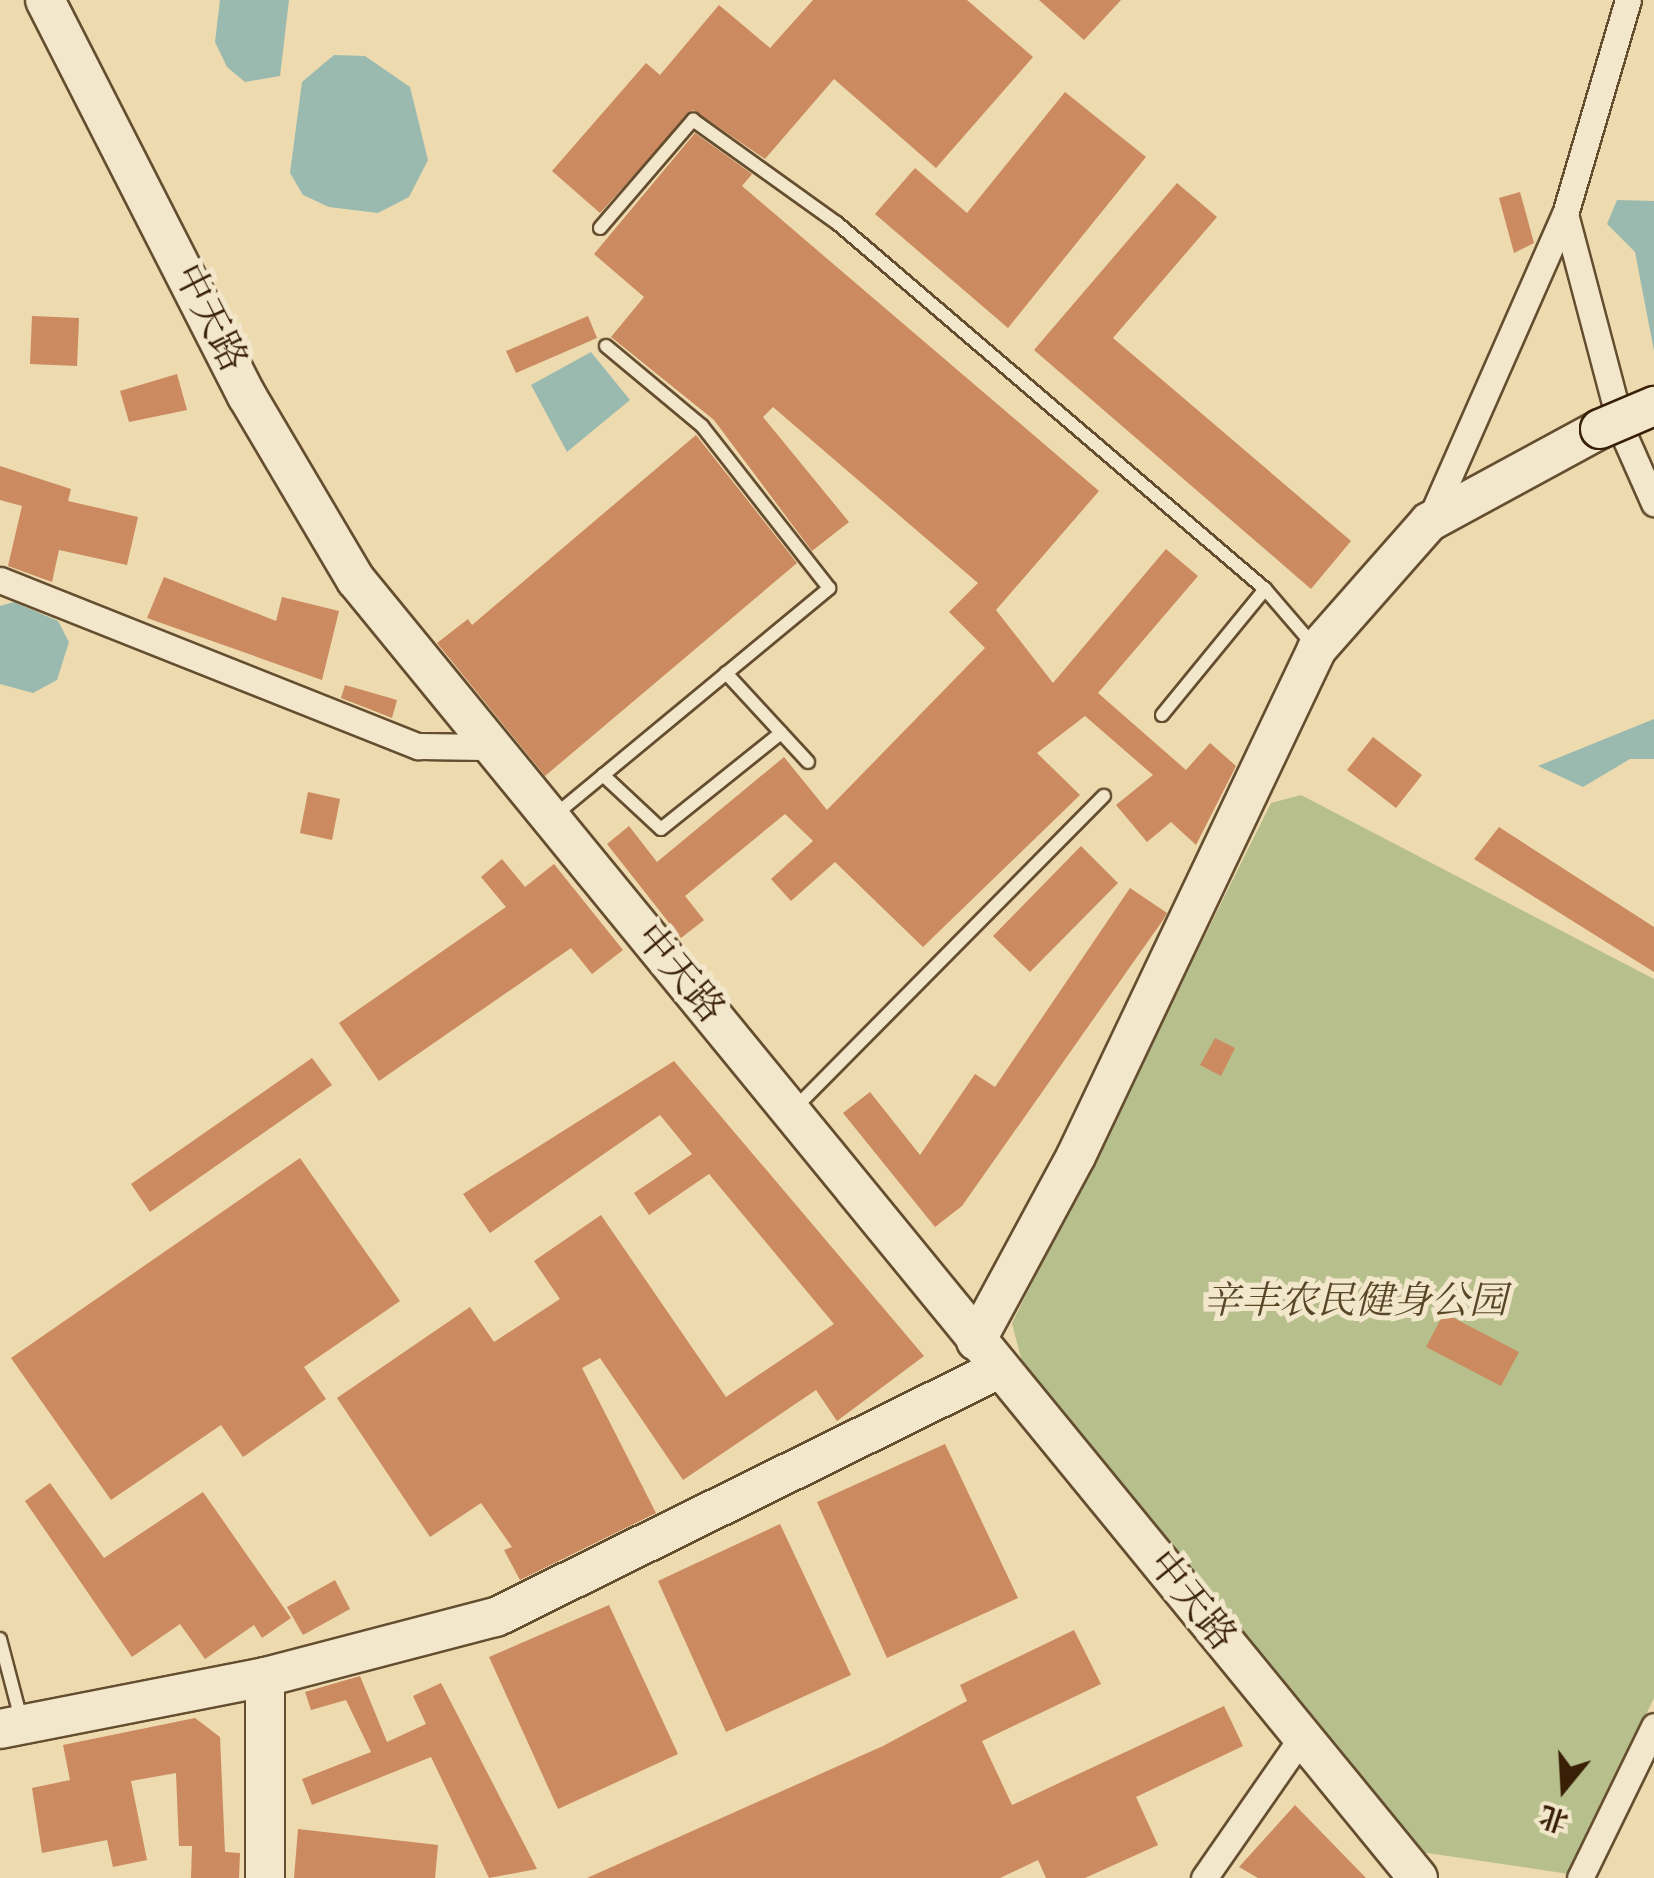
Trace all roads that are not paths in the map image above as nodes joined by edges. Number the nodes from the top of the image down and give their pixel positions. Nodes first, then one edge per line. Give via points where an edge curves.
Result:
1 (45, 0) edge
2 (1628, 0) edge
3 (1565, 214) junction
4 (600, 228) dead end
5 (606, 346) dead end
6 (1654, 406) edge
7 (1654, 503) edge
8 (1430, 522) junction
9 (0, 580) edge
10 (1266, 589) junction
11 (1316, 649) junction
12 (726, 673) junction
13 (1162, 715) dead end
14 (781, 733) junction
15 (487, 748) junction
16 (808, 762) dead end
17 (603, 775) junction
18 (1104, 796) dead end
19 (548, 820) junction
20 (791, 1112) junction
21 (987, 1355) junction
22 (0, 1639) edge
23 (265, 1677) junction
24 (11, 1726) edge
25 (1654, 1726) edge
26 (1302, 1737) junction
27 (265, 1878) edge
28 (1204, 1878) edge
29 (1418, 1878) edge
30 (1580, 1878) edge

1 - 15 main road, 中天路 via 247,396 346,564
2 - 3 street
3 - 7 street via 1624,433
3 - 8 street
4 - 10 lane via 693,120 837,223
5 - 12 lane via 702,426 830,588
6 - 8 main road, bridge
8 - 11 main road
9 - 15 street via 418,746
10 - 11 lane
10 - 13 lane
11 - 21 main road
12 - 14 lane
12 - 17 lane
14 - 16 lane
14 - 17 lane via 660,829
15 - 19 main road, 中天路
17 - 19 lane
18 - 20 lane
19 - 20 main road, 中天路
20 - 21 main road, 中天路
21 - 23 main road via 496,1617
21 - 26 main road, 中天路
22 - 24 lane
23 - 24 main road
23 - 27 main road
25 - 30 street
26 - 28 street
26 - 29 main road, 中天路

